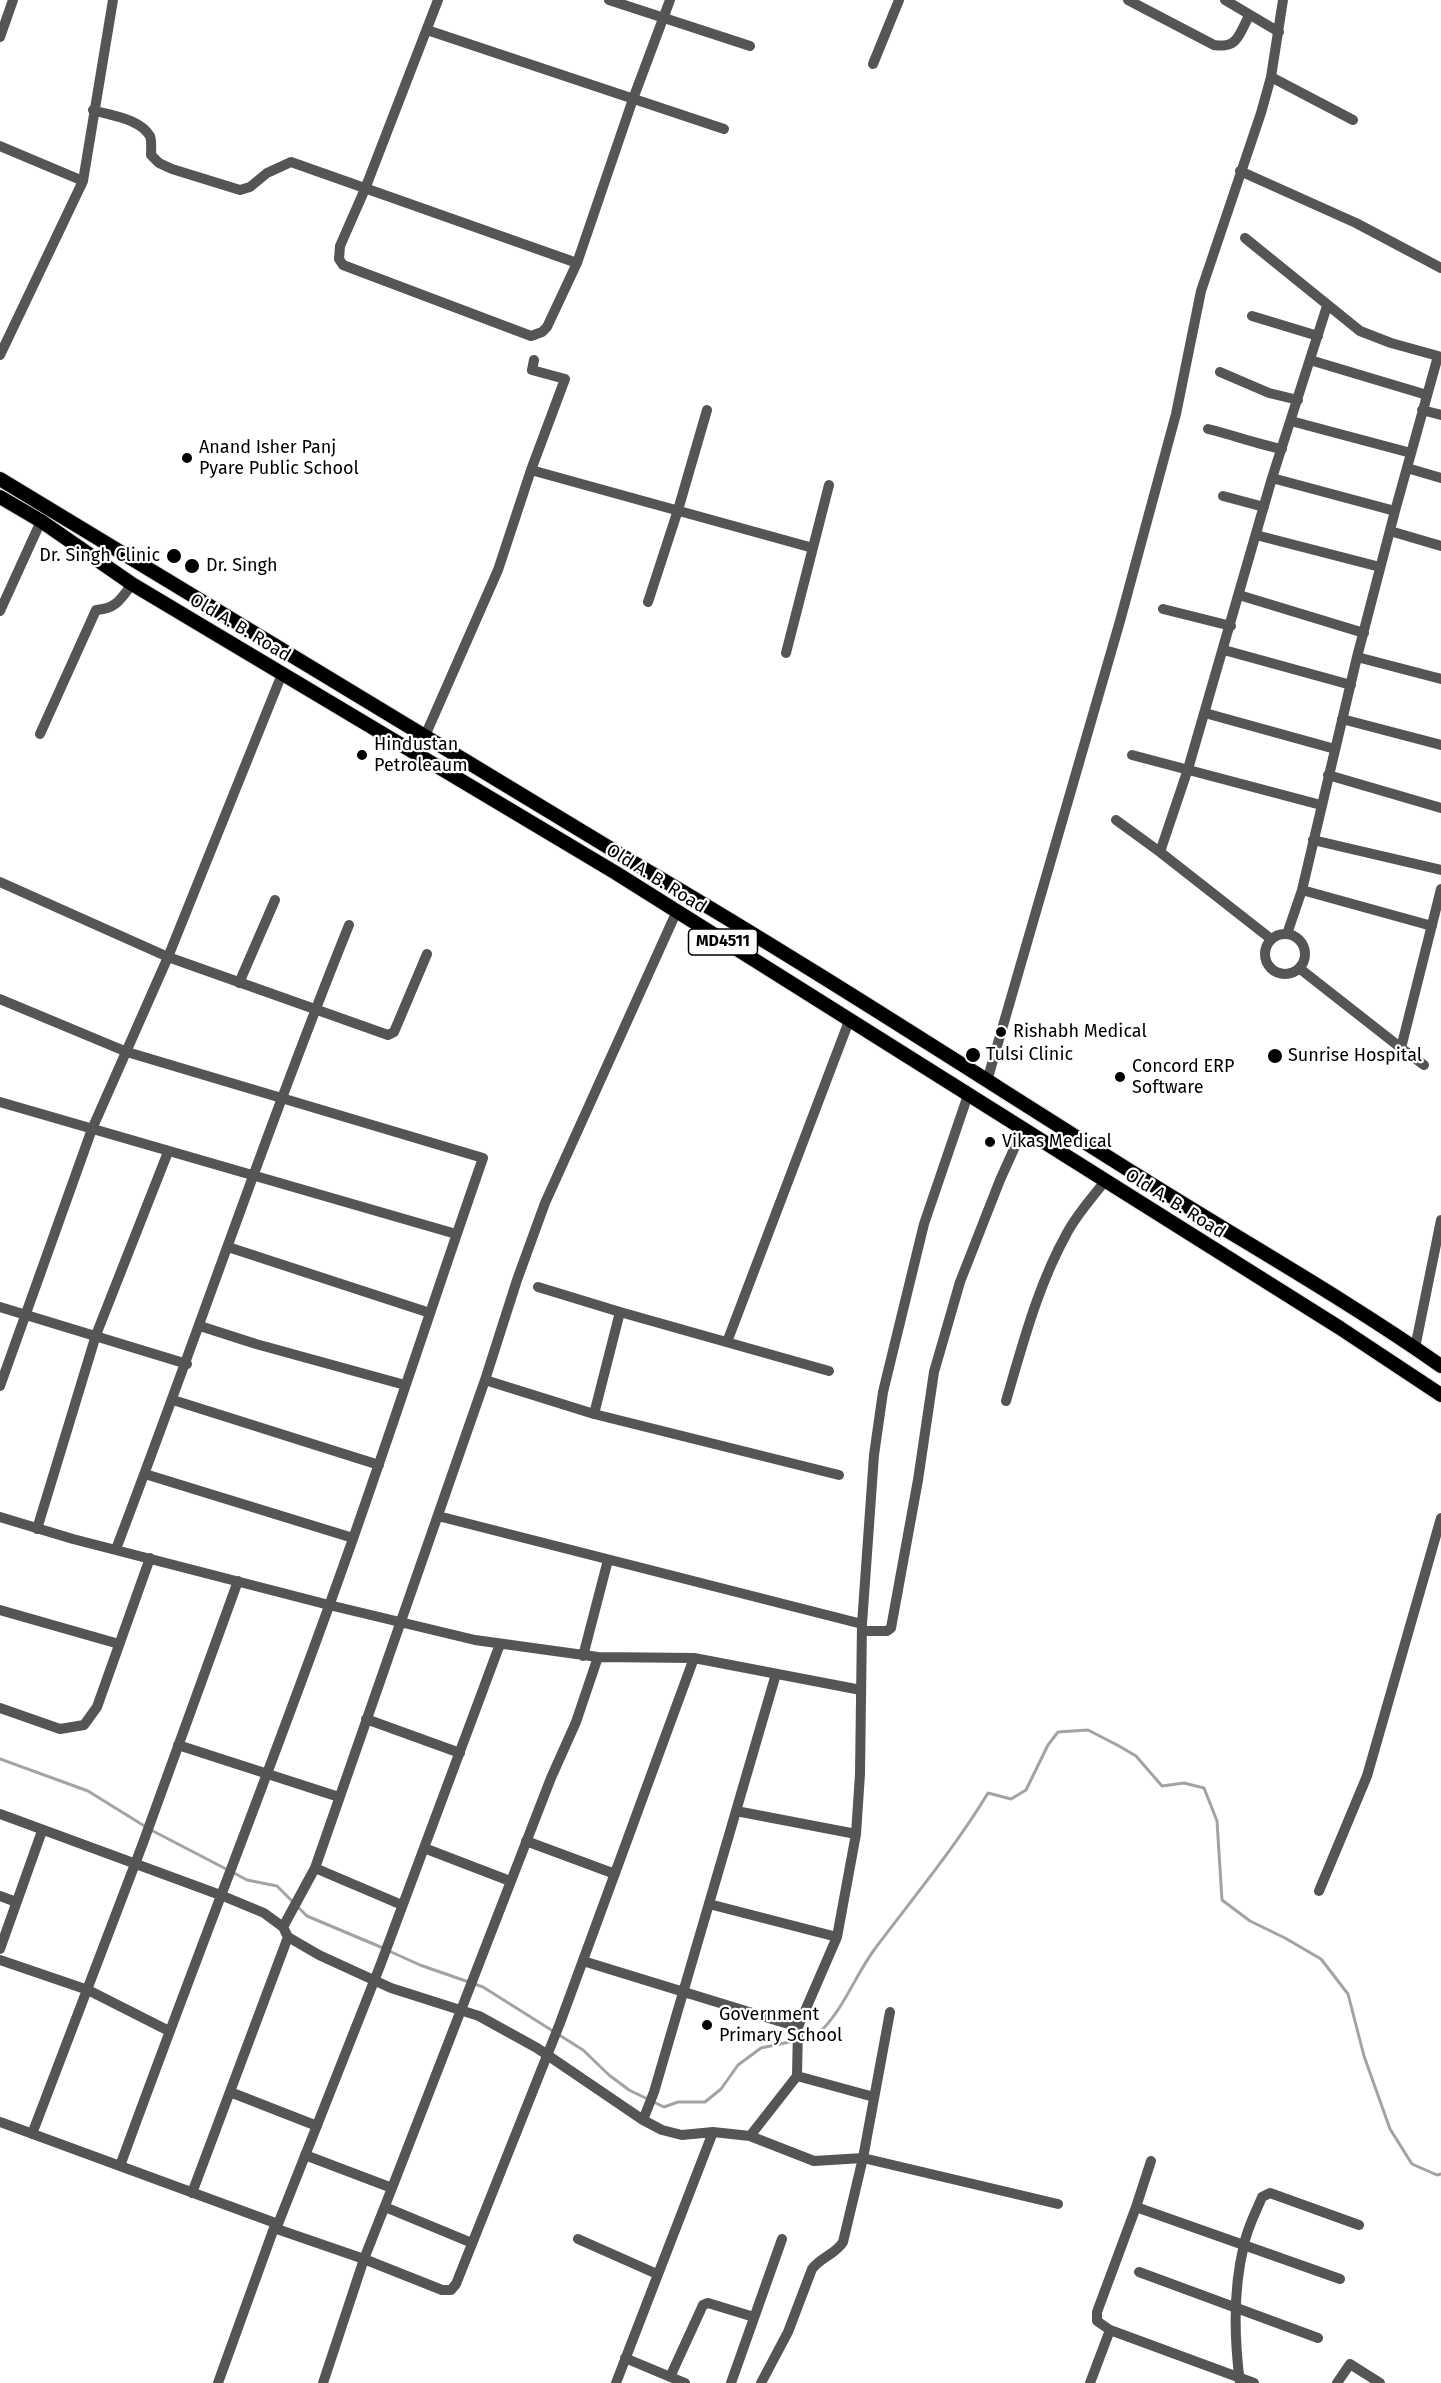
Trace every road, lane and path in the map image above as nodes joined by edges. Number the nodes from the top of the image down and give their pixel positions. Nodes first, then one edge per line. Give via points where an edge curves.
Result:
1 (13, 0) edge
2 (113, 0) edge
3 (438, 0) edge
4 (609, 0) edge
5 (670, 0) edge
6 (899, 0) edge
7 (1128, 0) edge
8 (1224, 0) edge
9 (1283, 0) edge
10 (1249, 16) junction
11 (663, 18) junction
12 (427, 30) junction
13 (1279, 32) junction
14 (0, 37) edge
15 (750, 46) dead end
16 (873, 64) dead end
17 (1271, 77) junction
18 (633, 99) junction
19 (93, 110) junction
20 (1353, 120) dead end
21 (724, 129) dead end
22 (0, 147) edge
23 (1240, 171) junction
24 (82, 181) junction
25 (365, 189) junction
26 (1245, 238) dead end
27 (577, 263) junction
28 (1441, 268) edge
29 (1327, 306) junction
30 (1252, 316) dead end
31 (1318, 336) junction
32 (0, 355) edge
33 (1440, 356) edge
34 (534, 360) dead end
35 (1310, 360) junction
36 (1220, 372) dead end
37 (1427, 395) junction
38 (1298, 400) junction
39 (707, 410) dead end
40 (1422, 410) junction
41 (1441, 415) edge
42 (1291, 421) junction
43 (1208, 429) dead end
44 (1282, 449) junction
45 (1411, 453) junction
46 (1407, 468) junction
47 (531, 470) junction
48 (1272, 478) junction
49 (1441, 478) edge
50 (0, 479) edge
51 (829, 485) dead end
52 (1223, 496) dead end
53 (0, 497) edge
54 (1264, 507) junction
55 (678, 510) junction
56 (1395, 511) junction
57 (41, 521) junction
58 (1390, 531) junction
59 (1256, 535) junction
60 (1441, 546) edge
61 (813, 548) junction
62 (1380, 567) junction
63 (132, 584) junction
64 (1239, 595) junction
65 (648, 602) dead end
66 (1162, 609) dead end
67 (0, 611) edge
68 (1230, 626) junction
69 (1364, 633) junction
70 (1224, 650) junction
71 (786, 653) dead end
72 (1358, 657) junction
73 (282, 674) junction
74 (1441, 679) edge
75 (1351, 685) junction
76 (1205, 713) junction
77 (1342, 719) junction
78 (40, 735) dead end
79 (425, 736) junction
80 (1441, 745) edge
81 (1335, 749) junction
82 (1131, 755) dead end
83 (1188, 770) junction
84 (1328, 775) junction
85 (1321, 805) junction
86 (1441, 808) edge
87 (1116, 820) dead end
88 (1313, 840) junction
89 (1160, 852) junction
90 (1441, 870) edge
91 (0, 882) edge
92 (1441, 889) edge
93 (1302, 890) junction
94 (275, 900) dead end
95 (676, 913) junction
96 (349, 925) dead end
97 (1432, 926) junction
98 (1287, 934) junction
99 (1271, 939) junction
100 (427, 954) dead end
101 (168, 957) junction
102 (1299, 968) junction
103 (239, 983) junction
104 (0, 999) edge
105 (315, 1011) junction
106 (849, 1020) junction
107 (1401, 1048) junction
108 (127, 1052) junction
109 (1424, 1065) dead end
110 (987, 1081) junction
111 (968, 1095) junction
112 (284, 1098) junction
113 (0, 1103) edge
114 (92, 1129) junction
115 (1023, 1129) junction
116 (168, 1152) junction
117 (253, 1175) junction
118 (1105, 1181) junction
119 (1441, 1220) edge
120 (456, 1234) junction
121 (228, 1247) junction
122 (538, 1287) dead end
123 (0, 1307) edge
124 (1355, 1309) junction
125 (620, 1312) junction
126 (430, 1313) junction
127 (27, 1314) junction
128 (200, 1326) junction
129 (1340, 1328) junction
130 (96, 1335) junction
131 (727, 1342) junction
132 (1415, 1347) junction
133 (187, 1364) junction
134 (1441, 1366) edge
135 (829, 1371) dead end
136 (485, 1380) junction
137 (405, 1385) junction
138 (0, 1386) edge
139 (1441, 1395) edge
140 (173, 1400) junction
141 (1006, 1401) dead end
142 (594, 1414) junction
143 (379, 1465) junction
144 (145, 1474) junction
145 (839, 1475) dead end
146 (438, 1516) junction
147 (0, 1517) edge
148 (1441, 1518) edge
149 (37, 1529) junction
150 (353, 1538) junction
151 (116, 1549) junction
152 (150, 1558) junction
153 (608, 1560) junction
154 (238, 1581) junction
155 (329, 1605) junction
156 (0, 1610) edge
157 (402, 1621) junction
158 (862, 1628) junction
159 (119, 1644) junction
160 (500, 1644) junction
161 (583, 1656) junction
162 (598, 1657) junction
163 (694, 1658) junction
164 (776, 1674) junction
165 (861, 1690) junction
166 (0, 1708) edge
167 (366, 1719) junction
168 (178, 1745) junction
169 (460, 1753) junction
170 (267, 1774) junction
171 (339, 1797) junction
172 (736, 1810) junction
173 (0, 1814) edge
174 (42, 1831) junction
175 (856, 1834) junction
176 (526, 1841) junction
177 (424, 1848) junction
178 (134, 1863) junction
179 (315, 1868) junction
180 (615, 1874) junction
181 (510, 1881) junction
182 (1318, 1891) dead end
183 (0, 1896) edge
184 (223, 1896) junction
185 (16, 1902) junction
186 (709, 1904) junction
187 (402, 1905) junction
188 (285, 1932) junction
189 (837, 1936) junction
190 (0, 1949) edge
191 (0, 1960) edge
192 (583, 1961) junction
193 (374, 1980) junction
194 (88, 1990) junction
195 (683, 1992) junction
196 (460, 2010) junction
197 (890, 2012) dead end
198 (169, 2031) junction
199 (798, 2032) junction
200 (547, 2055) junction
201 (797, 2076) junction
202 (230, 2092) junction
203 (874, 2097) junction
204 (643, 2120) junction
205 (0, 2122) edge
206 (317, 2126) junction
207 (713, 2132) junction
208 (32, 2134) junction
209 (750, 2136) junction
210 (305, 2155) junction
211 (863, 2158) junction
212 (1152, 2162) dead end
213 (120, 2166) junction
214 (392, 2188) junction
215 (192, 2193) junction
216 (1058, 2204) dead end
217 (385, 2207) junction
218 (1136, 2207) junction
219 (1359, 2225) dead end
220 (578, 2239) dead end
221 (782, 2239) dead end
222 (472, 2243) junction
223 (1244, 2244) junction
224 (364, 2259) junction
225 (1139, 2272) dead end
226 (657, 2274) junction
227 (1340, 2279) dead end
228 (1237, 2309) junction
229 (754, 2317) junction
230 (1110, 2330) junction
231 (1318, 2338) dead end
232 (625, 2358) junction
233 (670, 2377) junction
234 (1239, 2380) edge
235 (218, 2383) edge
236 (323, 2383) edge
237 (616, 2383) edge
238 (685, 2383) edge
239 (731, 2383) edge
240 (761, 2383) edge
241 (1090, 2383) edge
242 (1254, 2383) edge
243 (1337, 2383) edge
244 (1380, 2383) edge

1 - 14 street
2 - 19 street
3 - 12 street
4 - 11 street
5 - 11 street
6 - 16 street
7 - 10 street via 1215,45 1231,46
8 - 10 street
9 - 13 street
10 - 13 street
11 - 15 street
11 - 18 street
12 - 18 street
12 - 25 street
13 - 17 street
17 - 20 street
17 - 23 street
18 - 21 street
18 - 27 street
19 - 24 street
19 - 25 street via 134,122 144,129 151,137 151,155 159,163 224,186 240,190 250,187 267,173 291,162
22 - 24 street
23 - 28 street via 1356,223
23 - 110 street via 1201,291 1176,414 1117,632
24 - 32 street
25 - 27 street
25 - 27 street via 340,246 339,259 343,265 531,336 547,327
26 - 29 street
29 - 31 street
29 - 33 street via 1360,331
30 - 31 street
31 - 35 street
33 - 37 street
34 - 47 street via 532,370 565,379
35 - 37 street
35 - 38 street
36 - 38 street via 1269,393
37 - 40 street
38 - 42 street
39 - 55 street
40 - 41 street
40 - 45 street
42 - 44 street
42 - 45 street
43 - 44 street
44 - 48 street
45 - 46 street
46 - 49 street
46 - 56 street
47 - 55 street
47 - 79 street via 498,570
48 - 54 street
48 - 56 street
50 - 79 main road, Old A. B. Road / MD4511
51 - 61 street
52 - 54 street
53 - 57 main road, Old A. B. Road / MD4511
54 - 59 street
55 - 61 street
55 - 65 street
56 - 58 street
57 - 63 main road, Old A. B. Road / MD4511
57 - 67 street
58 - 60 street
58 - 62 street
59 - 62 street
59 - 64 street
61 - 71 street
62 - 69 street
63 - 73 main road, Old A. B. Road / MD4511
63 - 78 street via 117,605 96,610
64 - 68 street
64 - 69 street
66 - 68 street
68 - 70 street
69 - 72 street
70 - 75 street
70 - 76 street
72 - 74 street
72 - 75 street
73 - 95 main road, Old A. B. Road / MD4511 via 616,873
73 - 101 street
75 - 77 street
76 - 81 street
76 - 83 street
77 - 80 street
77 - 81 street
79 - 110 main road, Old A. B. Road / MD4511 via 735,922
81 - 84 street
82 - 83 street
83 - 85 street
83 - 89 street
84 - 85 street
84 - 86 street
85 - 88 street
87 - 89 street
88 - 90 street
88 - 93 street
89 - 99 street
91 - 101 street
92 - 97 street
93 - 97 street
93 - 98 street
94 - 103 street
95 - 106 main road, Old A. B. Road / MD4511
95 - 136 street via 545,1203
96 - 105 street
97 - 107 street
98 - 99 street
98 - 102 street via 1298,938 1304,948
99 - 102 street via 1265,954 1272,969 1283,974
100 - 105 street via 394,1032 388,1035
101 - 103 street
101 - 108 street
102 - 107 street
103 - 105 street
104 - 108 street
105 - 112 street
106 - 111 main road, Old A. B. Road / MD4511
106 - 131 street
107 - 109 street
108 - 112 street
108 - 114 street
110 - 124 main road, Old A. B. Road / MD4511
111 - 115 main road, Old A. B. Road / MD4511
111 - 158 street via 924,1224 883,1392 874,1455
112 - 117 street
112 - 120 street via 483,1158
113 - 114 street
114 - 116 street
114 - 127 street
115 - 118 main road, Old A. B. Road / MD4511
115 - 158 street via 960,1282 934,1372 891,1628
116 - 117 street
116 - 130 street
117 - 120 street
117 - 121 street
118 - 129 main road, Old A. B. Road / MD4511
118 - 141 street via 1068,1231 1046,1276
119 - 132 street
120 - 126 street
121 - 126 street
121 - 128 street
122 - 125 street
123 - 127 street
124 - 129 main road
124 - 132 main road, Old A. B. Road / MD4511
125 - 131 street
125 - 142 street
126 - 137 street
127 - 130 street
127 - 138 street
128 - 133 street
128 - 137 street
129 - 139 main road, Old A. B. Road / MD4511
130 - 133 street
130 - 149 street
131 - 135 street
132 - 134 main road, Old A. B. Road / MD4511
133 - 140 street
136 - 142 street
136 - 146 street
137 - 143 street
140 - 143 street
140 - 144 street
142 - 145 street
143 - 150 street
144 - 150 street
144 - 151 street
146 - 153 street
146 - 157 street
147 - 149 street
148 - 182 street via 1366,1776
149 - 151 street
150 - 155 street
151 - 152 street
152 - 154 street
152 - 159 street
153 - 158 street
153 - 161 street
154 - 155 street
154 - 168 street
155 - 157 street
155 - 170 street
156 - 159 street
157 - 160 street
157 - 167 street
158 - 165 street
159 - 166 street via 97,1707 84,1725 60,1729
160 - 161 street
160 - 169 street
161 - 162 street
162 - 163 street
162 - 176 street via 576,1722
163 - 164 street
163 - 180 street
164 - 165 street
164 - 172 street
165 - 175 street
167 - 169 street
167 - 171 street
168 - 170 street
168 - 178 street
169 - 177 street
170 - 171 street
170 - 184 street
171 - 179 street
172 - 175 street
172 - 186 street
173 - 174 street
174 - 178 street
174 - 185 street
175 - 189 street
176 - 180 street
176 - 181 street
177 - 181 street
177 - 187 street
178 - 184 street
178 - 194 street
179 - 187 street
179 - 188 street via 291,1910
180 - 192 street
181 - 196 street
183 - 185 street
184 - 188 street via 264,1913
184 - 198 street
185 - 190 street
186 - 189 street
186 - 195 street
187 - 193 street
188 - 193 street
188 - 202 street
189 - 199 street
191 - 194 street
192 - 195 street
192 - 200 street
193 - 196 street
193 - 206 street
194 - 198 street
194 - 208 street
195 - 199 street
195 - 204 street
196 - 200 street via 479,2016
196 - 214 street
197 - 203 street
198 - 213 street
199 - 201 street
200 - 204 street
200 - 222 street
201 - 203 street
201 - 209 street
202 - 206 street
202 - 215 street
203 - 211 street
204 - 207 street via 682,2135
205 - 208 street
206 - 210 street
207 - 209 street
207 - 226 street
208 - 213 street
209 - 211 street via 814,2161
210 - 214 street
210 - 215 street via 278,2223
211 - 216 street
211 - 240 street via 843,2242 812,2269 788,2332
212 - 218 street
213 - 215 street
214 - 217 street
217 - 222 street
217 - 224 street
218 - 223 street
218 - 230 street via 1097,2312 1097,2321
219 - 223 street via 1268,2193 1262,2197
220 - 226 street
221 - 229 street
222 - 224 street via 451,2290 442,2290
223 - 227 street
223 - 228 street
224 - 235 street via 274,2228
224 - 236 street
225 - 228 street
226 - 232 street
228 - 231 street
228 - 234 street
229 - 233 street via 708,2303 703,2305
229 - 239 street
230 - 234 street
230 - 241 street
232 - 233 street
232 - 237 street
233 - 238 street
234 - 242 street
243 - 244 street via 1350,2364

